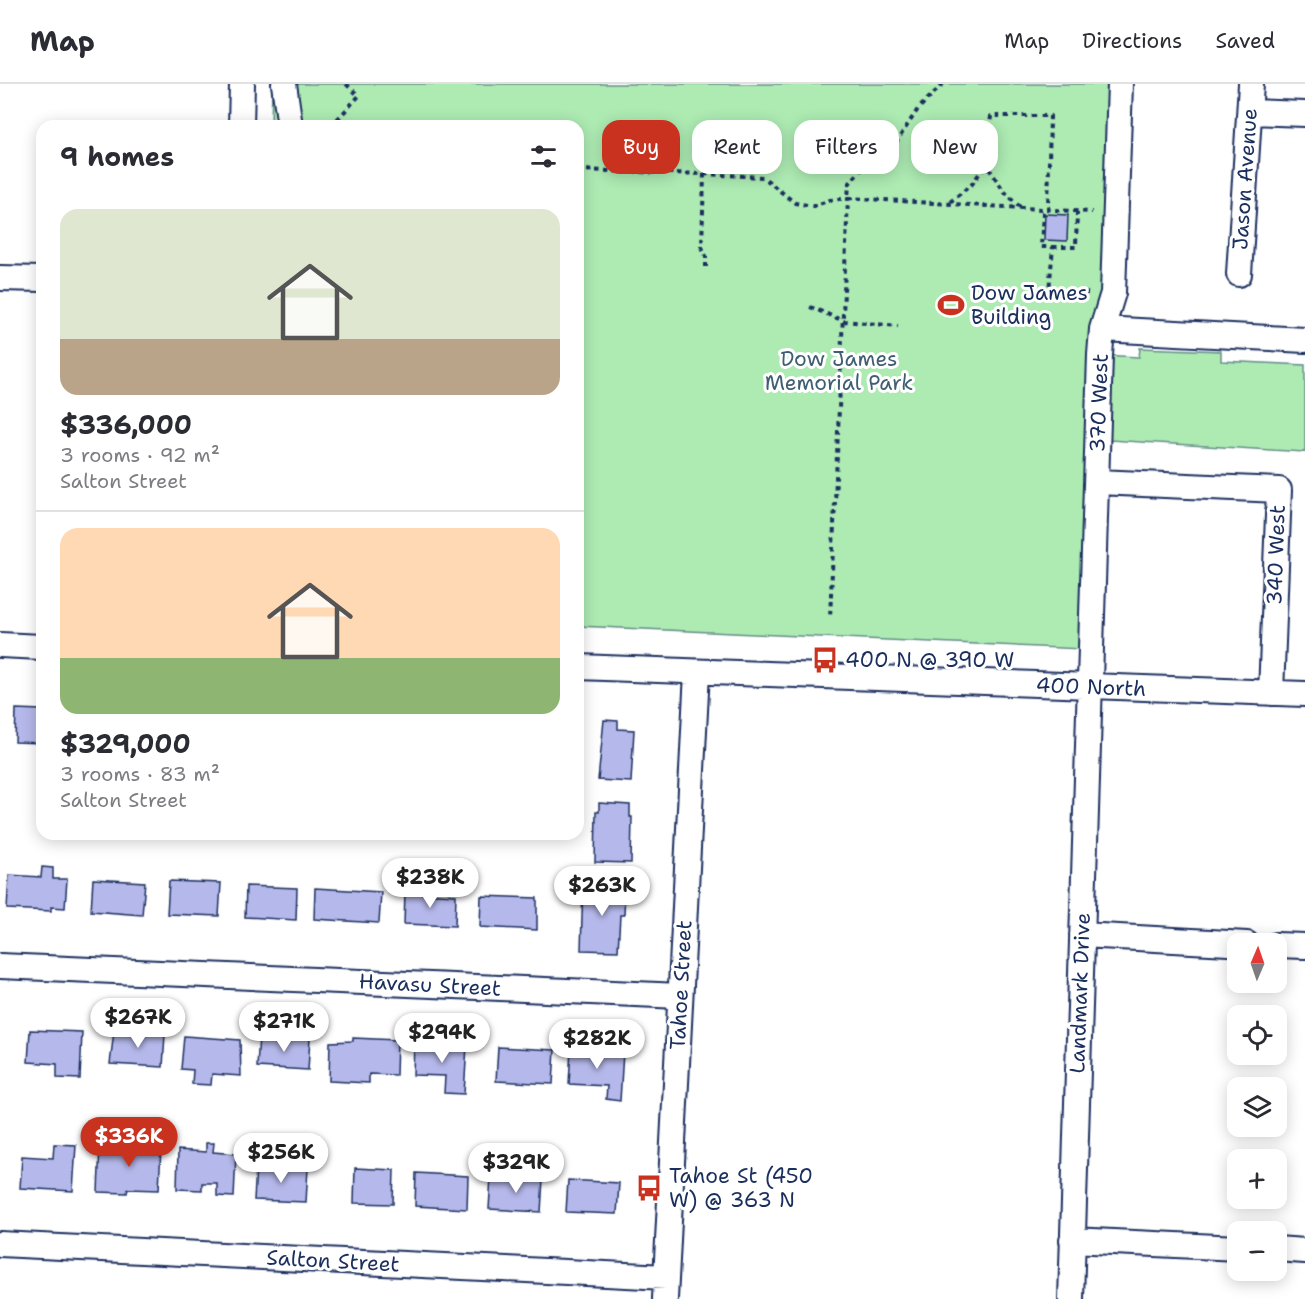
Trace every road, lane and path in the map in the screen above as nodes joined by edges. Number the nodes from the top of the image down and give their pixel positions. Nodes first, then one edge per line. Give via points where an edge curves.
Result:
1 (243, 84) edge
2 (284, 84) edge
3 (346, 84) edge
4 (943, 84) edge
5 (1120, 84) edge
6 (1251, 84) edge
7 (1250, 112) junction
8 (1305, 114) edge
9 (241, 120) edge
10 (289, 120) edge
11 (336, 120) edge
12 (991, 120) edge
13 (584, 170) edge
14 (692, 174) edge
15 (704, 174) joint
16 (979, 174) edge
17 (993, 174) edge
18 (848, 198) junction
19 (949, 203) junction
20 (1021, 208) junction
21 (1048, 209) junction
22 (1077, 212) junction
23 (1116, 213) junction
24 (1053, 247) junction
25 (706, 267) dead end
26 (1239, 274) dead end
27 (0, 278) edge
28 (36, 279) edge
29 (1113, 294) junction
30 (810, 307) dead end
31 (844, 321) junction
32 (898, 326) dead end
33 (1101, 328) junction
34 (1305, 340) edge
35 (1097, 482) junction
36 (831, 618) dead end
37 (0, 645) edge
38 (36, 647) edge
39 (584, 668) edge
40 (697, 672) junction
41 (1089, 687) junction
42 (1271, 693) junction
43 (1305, 694) edge
44 (1082, 935) junction
45 (1227, 943) edge
46 (1287, 945) edge
47 (1305, 946) edge
48 (0, 966) edge
49 (680, 996) junction
50 (1072, 1240) junction
51 (0, 1244) edge
52 (1227, 1247) edge
53 (1287, 1250) edge
54 (1305, 1251) edge
55 (665, 1288) edge
56 (1071, 1299) edge

1 - 9 street
2 - 10 street
3 - 11 path via 358,96
4 - 18 path via 918,109 895,144 849,184
5 - 23 street, 370 West
6 - 7 street, Jason Avenue
7 - 8 street
7 - 26 street, Jason Avenue
12 - 21 path via 991,116 1050,116
13 - 14 path
15 - 18 path via 763,177 795,203 813,206
15 - 25 path via 702,247
16 - 19 path
17 - 20 path
18 - 19 path
18 - 31 path
19 - 20 path
20 - 21 path
21 - 22 path
21 - 24 path via 1043,212 1041,247
22 - 23 path
22 - 24 path via 1076,247
23 - 29 street, 370 West
24 - 29 path via 1049,291
27 - 28 street
29 - 33 street, 370 West
30 - 31 path
31 - 32 path
31 - 36 path
33 - 34 street
33 - 35 street, 370 West
35 - 41 street, 370 West
35 - 42 street, 340 West via 1279,490
37 - 38 street
39 - 40 street, 400 North
40 - 41 street, 400 North
40 - 49 street, Tahoe Street
41 - 42 street, 400 North
41 - 44 street, Landmark Drive
42 - 43 street, 400 North
44 - 45 street
44 - 50 street, Landmark Drive
46 - 47 street
48 - 49 street, Havasu Street
49 - 55 street, Tahoe Street
50 - 52 street
50 - 56 street, Landmark Drive
51 - 55 street, Salton Street
53 - 54 street

